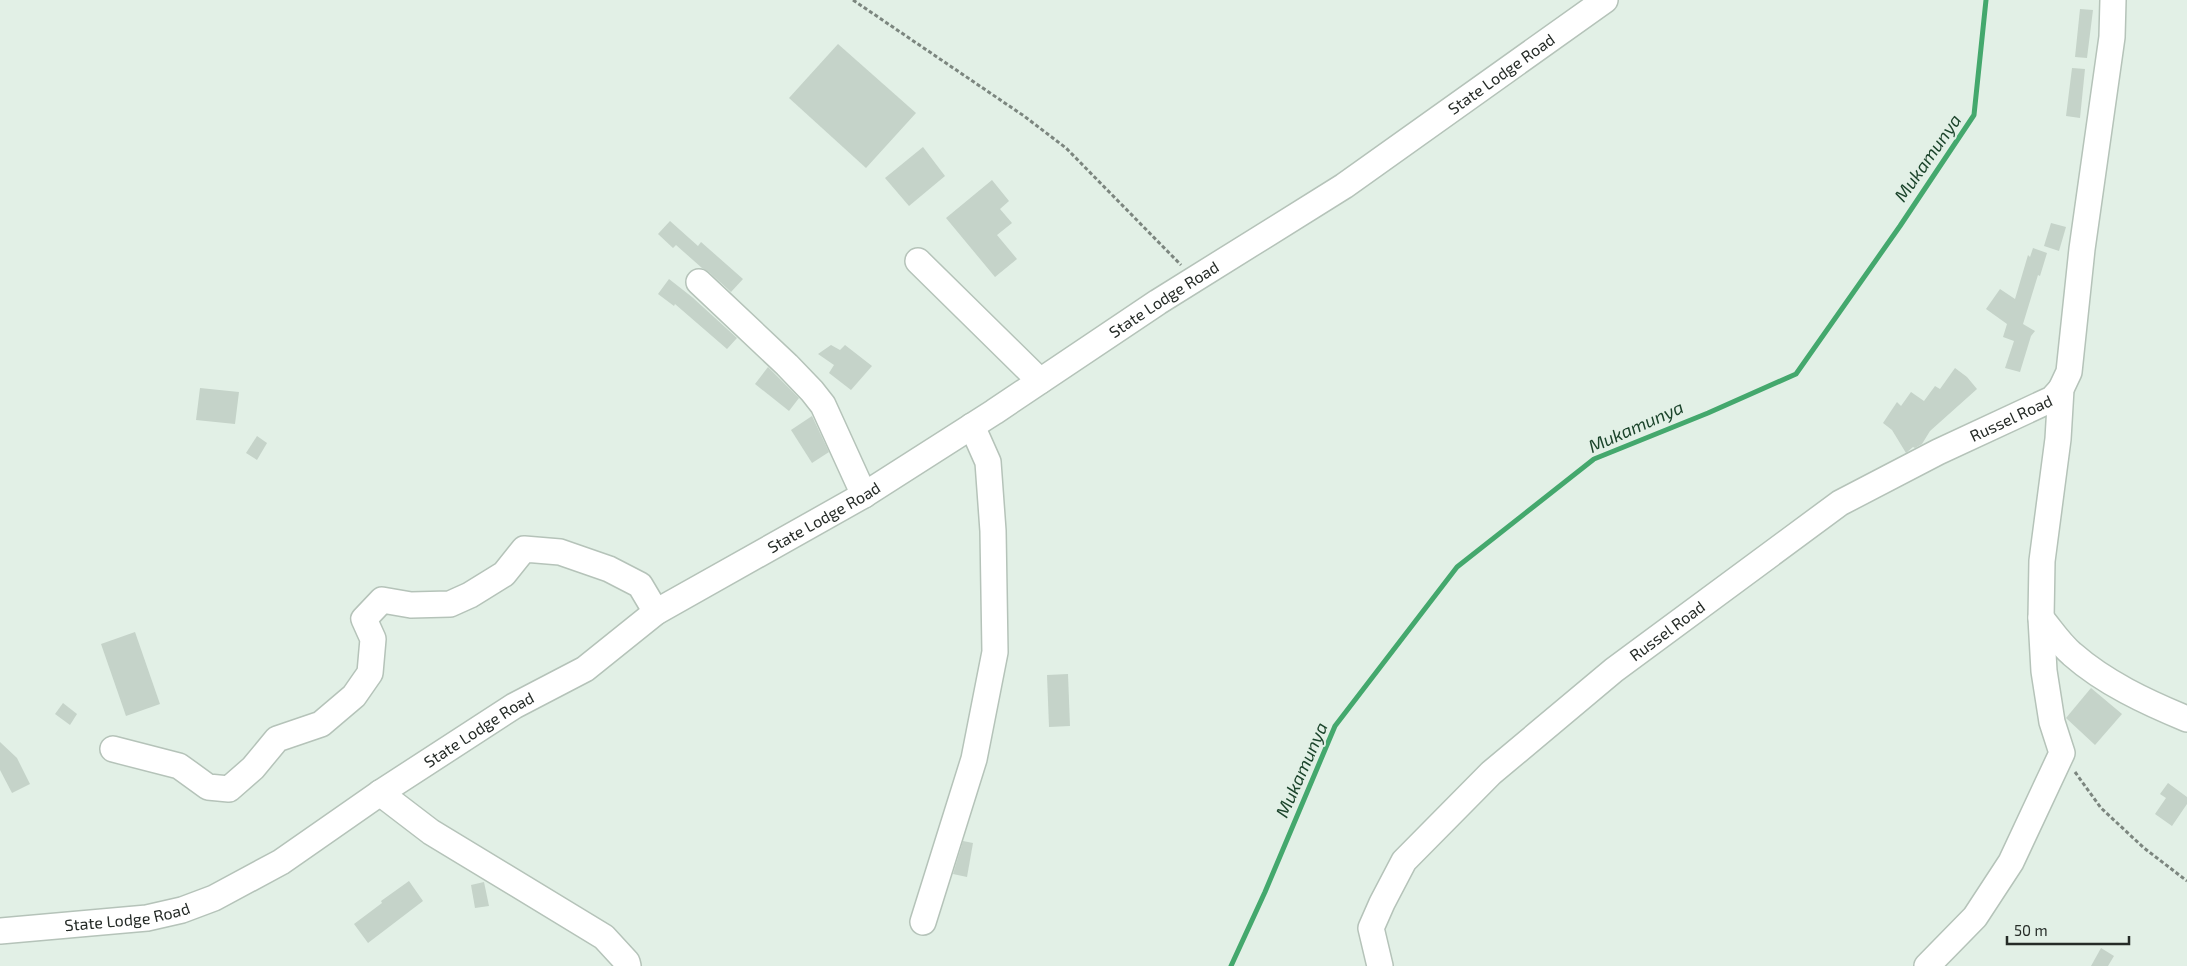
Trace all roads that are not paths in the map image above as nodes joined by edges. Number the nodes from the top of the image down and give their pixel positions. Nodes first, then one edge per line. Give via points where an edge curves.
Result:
1 (1605, 0) edge
2 (2114, 0) edge
3 (918, 261) dead end
4 (698, 282) dead end
5 (1040, 381) junction
6 (2061, 389) junction
7 (972, 426) junction
8 (864, 495) junction
9 (656, 612) junction
10 (2041, 618) junction
11 (2187, 719) edge
12 (113, 749) dead end
13 (380, 793) junction
14 (924, 922) dead end
15 (0, 931) edge
16 (1940, 961) edge
17 (628, 966) edge
18 (1380, 966) edge

1 - 5 street, State Lodge Road via 1344,186 1158,302
2 - 6 street via 2112,37 2068,372
3 - 5 street
4 - 8 street via 788,365 824,405
5 - 7 street, State Lodge Road
6 - 10 street via 2042,562
6 - 18 street, Russel Road via 2052,399 1938,452 1840,504 1614,670 1505,761 1404,861 1371,928
7 - 8 street, State Lodge Road
7 - 14 street via 988,462 995,652 974,759
8 - 9 street, State Lodge Road
9 - 12 street via 640,585 609,569 560,552 524,549 504,574 470,596 450,604 411,605 382,600 364,619 374,639 370,673 354,696 321,724 277,740 253,768 228,789 208,787 180,766
9 - 13 street, State Lodge Road via 585,668 514,706
10 - 11 street via 2071,653 2097,673 2139,699
10 - 16 street via 2050,714 2062,753 2011,862 1975,917
13 - 15 street, State Lodge Road via 281,862 214,898 182,910 147,918
13 - 17 street via 431,832 604,937

